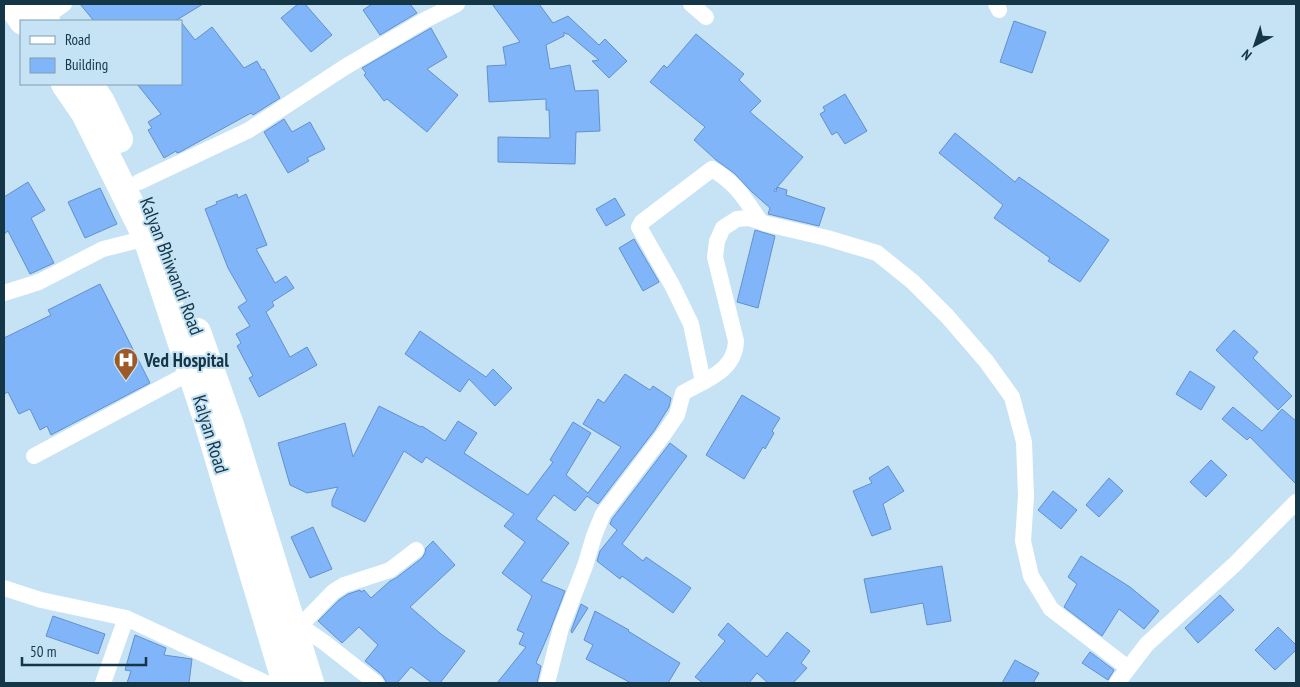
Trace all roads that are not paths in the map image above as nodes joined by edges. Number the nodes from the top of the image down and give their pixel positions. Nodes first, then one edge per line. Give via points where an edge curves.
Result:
1 (11, 4) edge
2 (457, 4) edge
3 (690, 4) edge
4 (42, 14) edge
5 (706, 17) dead end
6 (66, 85) edge
7 (90, 85) edge
8 (139, 182) junction
9 (760, 222) junction
10 (147, 238) junction
11 (4, 293) edge
12 (191, 372) junction
13 (703, 382) junction
14 (34, 456) dead end
15 (1296, 502) edge
16 (416, 550) dead end
17 (4, 588) edge
18 (126, 618) junction
19 (284, 618) junction
20 (1128, 668) junction
21 (103, 683) edge
22 (266, 683) edge
23 (286, 683) edge
24 (310, 683) edge
25 (376, 683) edge
26 (547, 683) edge
27 (1117, 683) edge

1 - 4 highway
2 - 8 street via 345,67 249,130
3 - 5 street
6 - 10 highway, Kalyan Road via 85,113
7 - 8 highway, Kalyan Bhiwandi Road
8 - 19 highway, Kalyan Bhiwandi Road via 165,238 230,425
9 - 13 street via 749,218 737,220 723,228 717,241 715,257 736,351 729,365
9 - 13 street via 739,191 712,169 639,227 691,324
9 - 20 street via 877,253 913,282 986,361 1012,397 1024,442 1026,496 1023,541 1031,576 1052,609
10 - 11 street via 103,249 39,282
10 - 12 highway, Kalyan Road
12 - 14 street
12 - 19 highway, Kalyan Road
13 - 26 street via 684,393 678,415 603,514 561,628
15 - 20 street via 1234,565 1147,644
16 - 19 street via 390,570 344,585
17 - 18 street via 41,600
18 - 21 street
18 - 22 street
19 - 23 highway, Kalyan Road
19 - 24 highway, Kalyan Bhiwandi Road
19 - 25 street
20 - 27 street

